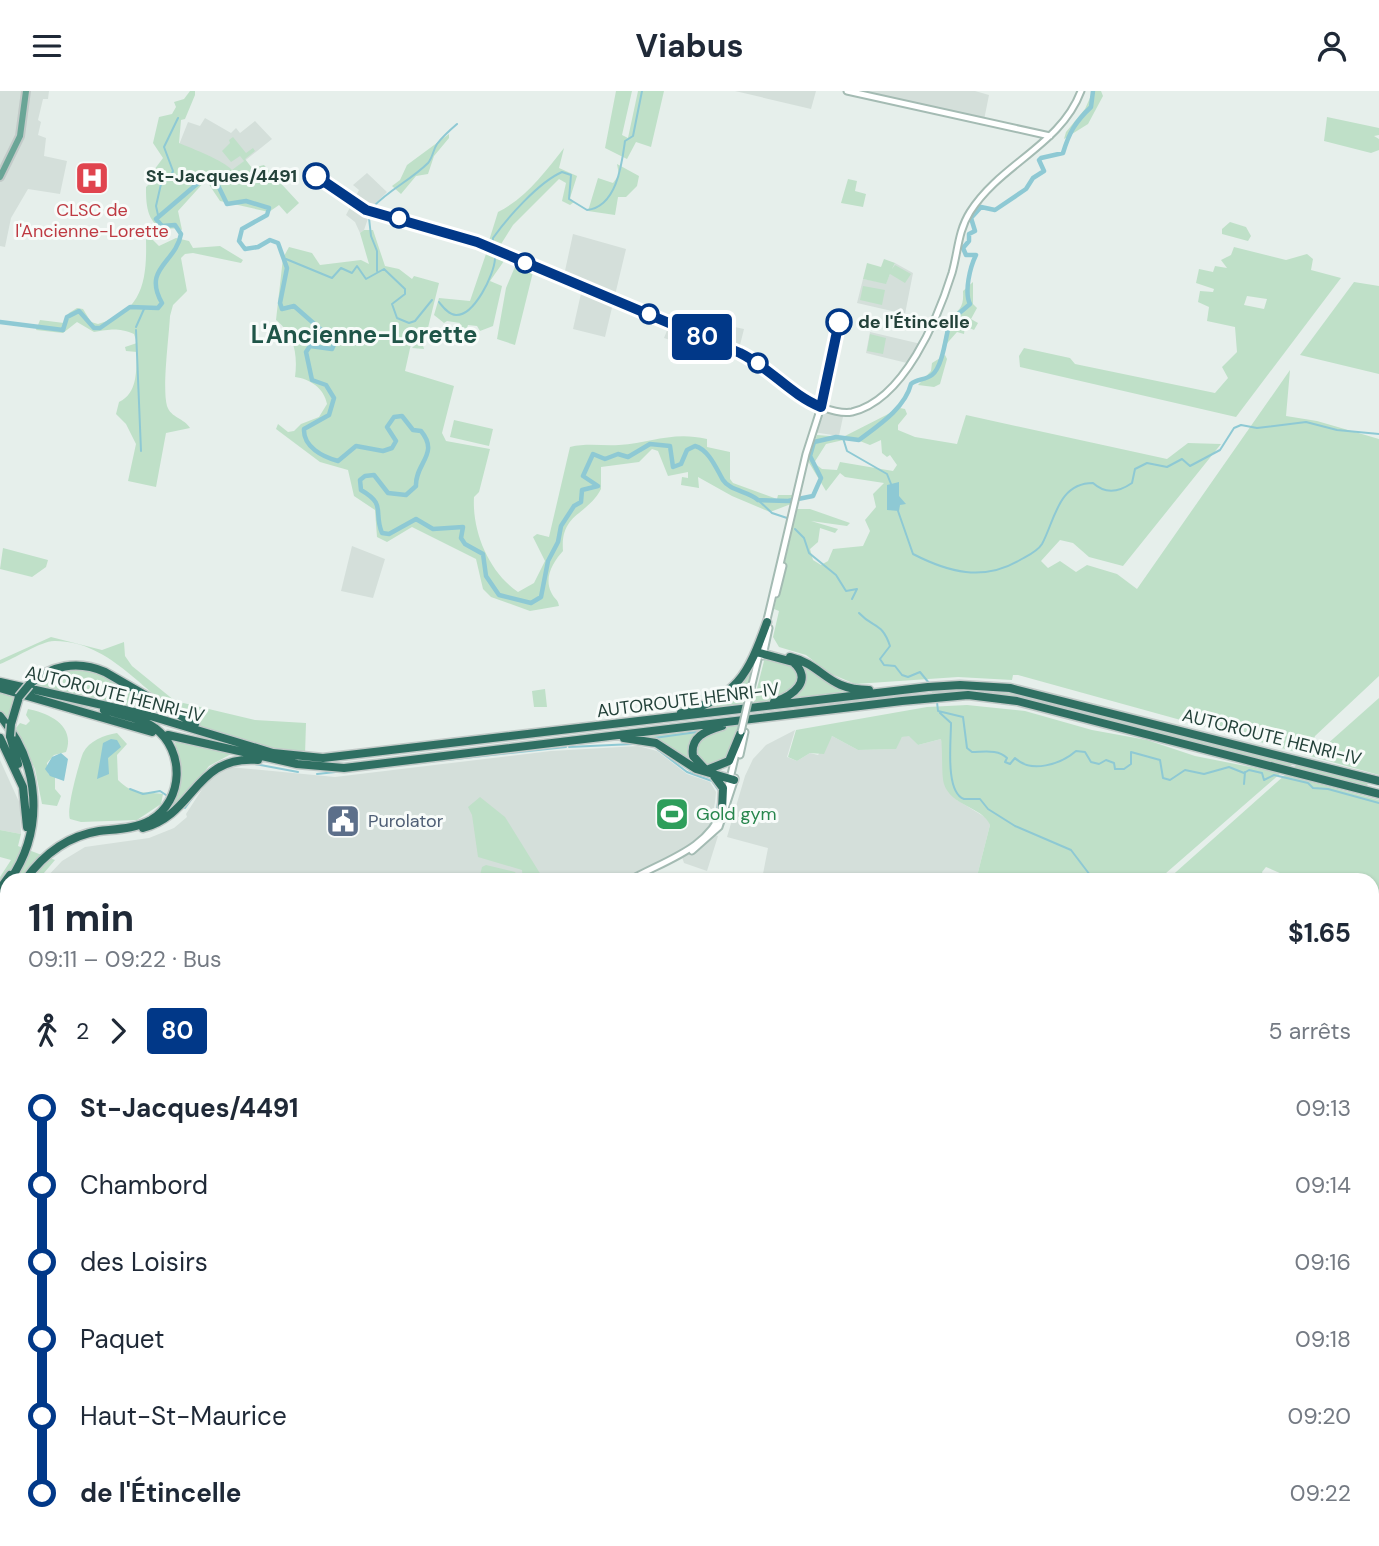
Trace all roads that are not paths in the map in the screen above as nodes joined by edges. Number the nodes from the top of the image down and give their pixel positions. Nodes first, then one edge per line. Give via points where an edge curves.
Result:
1 (24, 91) edge
2 (847, 91) edge
3 (1081, 91) edge
4 (1050, 136) junction
5 (0, 177) edge
6 (788, 536) junction
7 (766, 622) junction
8 (762, 652) junction
9 (0, 682) edge
10 (928, 687) junction
11 (0, 688) edge
12 (47, 694) junction
13 (783, 715) junction
14 (0, 716) edge
15 (685, 717) junction
16 (567, 730) junction
17 (152, 731) dead end
18 (743, 732) junction
19 (168, 735) dead end
20 (0, 739) edge
21 (233, 740) junction
22 (565, 742) junction
23 (344, 768) junction
24 (711, 772) junction
25 (733, 777) junction
26 (1379, 781) edge
27 (1379, 794) edge
28 (722, 810) junction
29 (50, 852) junction
30 (11, 873) edge
31 (13, 873) edge
32 (13, 873) edge
33 (30, 873) edge
34 (643, 873) edge
35 (648, 873) edge

1 - 5 main road via 20,136
2 - 4 main road
3 - 4 main road via 1068,119
4 - 6 main road via 971,211 944,294 904,375 853,412 821,407
6 - 7 main road
6 - 8 main road
7 - 8 main road
7 - 16 highway via 744,677 716,700 681,713
8 - 10 highway via 802,661 831,682 850,689
8 - 15 highway via 799,667 802,680 796,692 773,702
8 - 18 main road, bridge
9 - 12 highway, AUTOROUTE HENRI-IV
10 - 15 highway, AUTOROUTE HENRI-IV
10 - 26 highway, AUTOROUTE HENRI-IV via 1010,688
11 - 17 highway, AUTOROUTE HENRI-IV
12 - 21 highway, AUTOROUTE HENRI-IV via 136,712
12 - 29 highway via 149,725 170,745 177,772 171,798 151,819 81,835
13 - 22 highway, AUTOROUTE HENRI-IV
13 - 24 highway via 719,727 699,736 692,755
13 - 27 highway, AUTOROUTE HENRI-IV via 986,695
14 - 32 highway via 23,751 34,795 29,839
15 - 16 highway, AUTOROUTE HENRI-IV
16 - 21 highway, AUTOROUTE HENRI-IV via 323,758 287,756
18 - 24 highway via 729,761
18 - 25 main road
19 - 23 highway, AUTOROUTE HENRI-IV via 297,764
20 - 30 highway via 23,787 28,815 20,857
21 - 31 highway, bridge via 185,720 94,668 57,668 19,697 11,724 10,736 30,811 27,841
22 - 23 highway, AUTOROUTE HENRI-IV
22 - 24 highway via 648,741 692,767
23 - 29 highway via 313,769 249,759 229,762 206,775 178,809 159,823 82,837
24 - 25 highway
24 - 28 highway via 723,789
25 - 28 main road
25 - 35 main road via 724,818 711,837
28 - 34 main road via 715,826 700,841
29 - 33 highway

